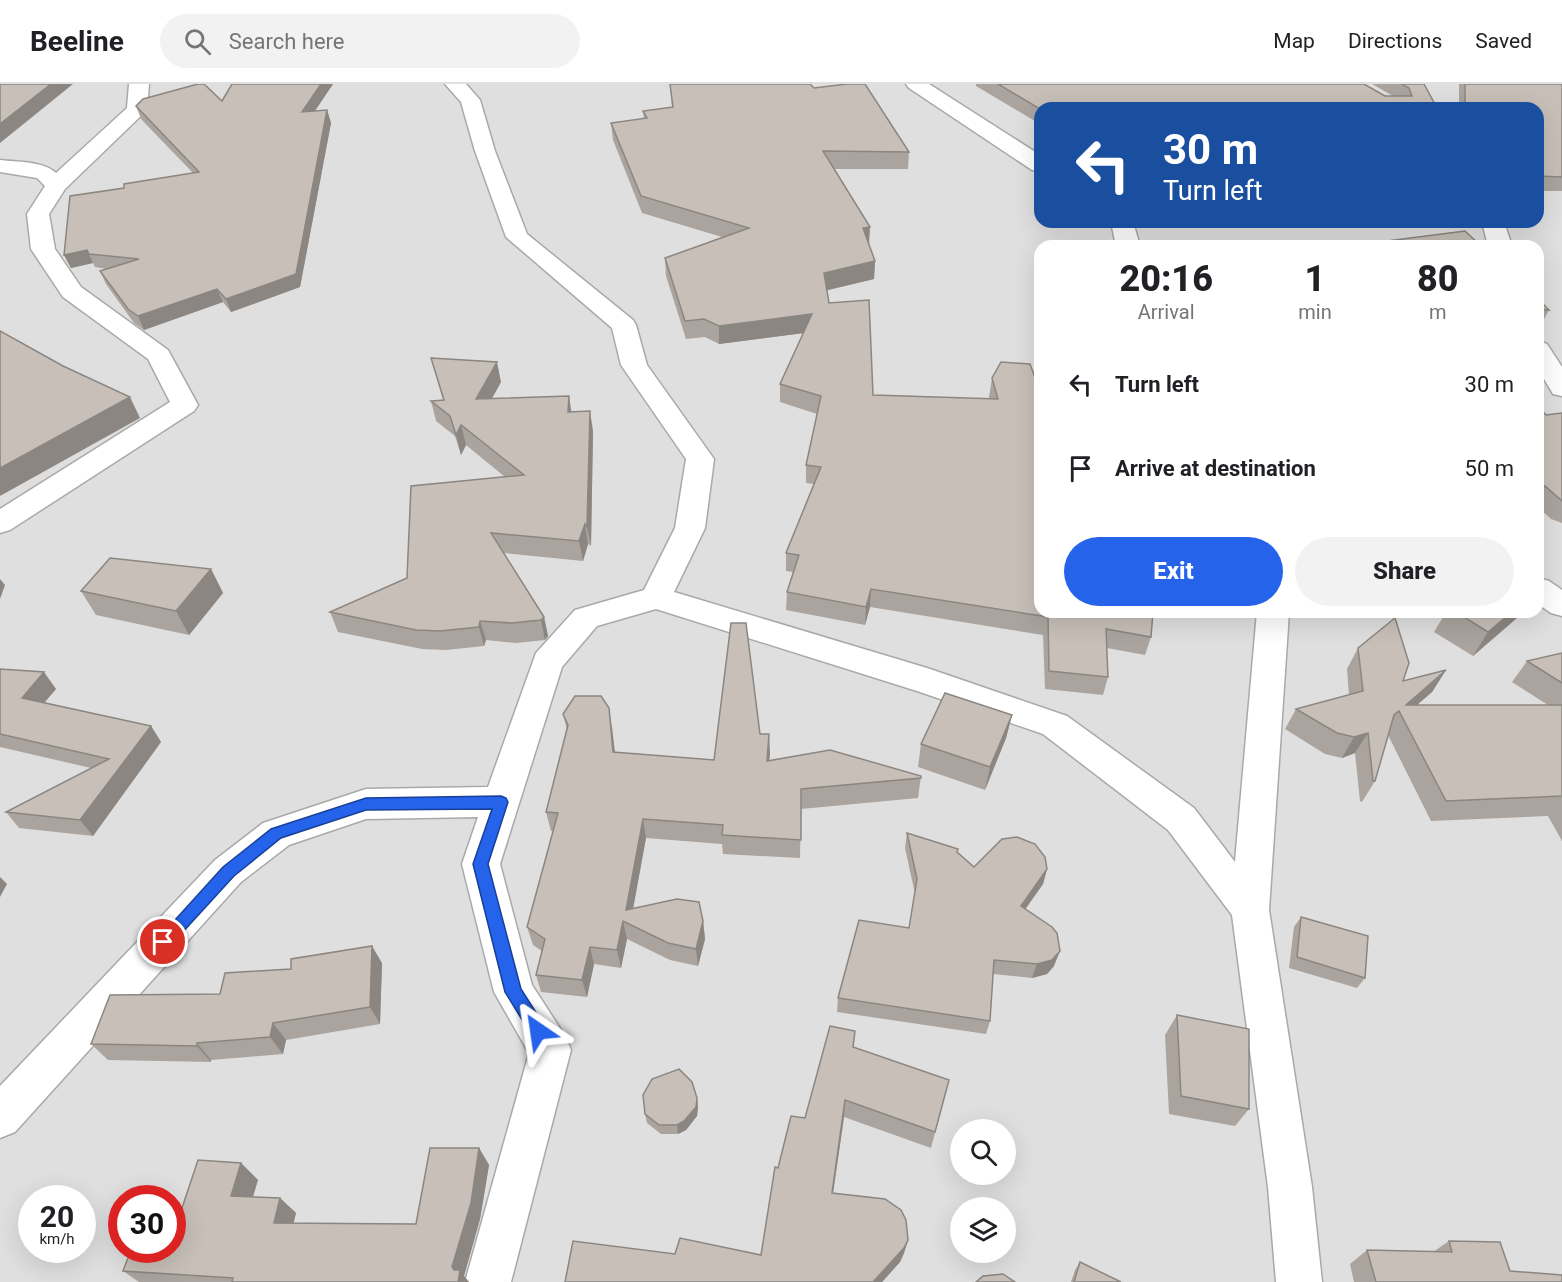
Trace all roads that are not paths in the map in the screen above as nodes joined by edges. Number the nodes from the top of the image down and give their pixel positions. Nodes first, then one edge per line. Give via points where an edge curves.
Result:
1 (139, 84) edge
2 (455, 84) edge
3 (916, 84) edge
4 (1034, 161) edge
5 (0, 166) edge
6 (56, 185) junction
7 (1544, 359) edge
8 (1562, 388) edge
9 (0, 523) edge
10 (1544, 593) edge
11 (656, 598) junction
12 (1562, 606) edge
13 (1273, 618) edge
14 (501, 802) junction
15 (1250, 910) junction
16 (0, 1117) edge
17 (488, 1282) edge
18 (1299, 1282) edge

1 - 6 street via 137,110
2 - 11 street via 470,100 517,237 624,324 634,365 700,459 690,528
3 - 4 street
5 - 6 street via 44,173
6 - 9 street via 38,214 43,249 72,292 159,355 185,405
7 - 8 street
10 - 12 street
11 - 14 street via 586,618 547,662
11 - 15 street via 1055,724 1181,819
13 - 15 street
14 - 16 street via 366,804 276,834 228,872
14 - 17 street via 481,864 514,992 550,1050
15 - 18 street via 1290,1187

